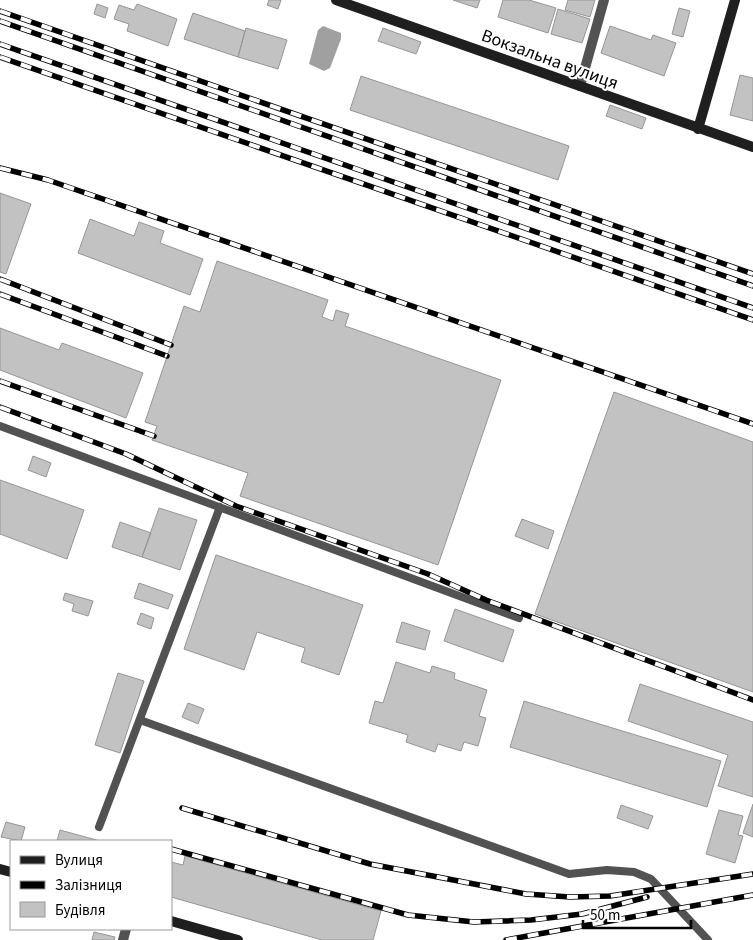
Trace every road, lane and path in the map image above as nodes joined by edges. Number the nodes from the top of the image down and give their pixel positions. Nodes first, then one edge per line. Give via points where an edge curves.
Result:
1 (336, 0) edge
2 (604, 0) edge
3 (735, 0) edge
4 (580, 86) junction
5 (698, 129) junction
6 (753, 147) edge
7 (0, 426) edge
8 (220, 507) junction
9 (520, 618) dead end
10 (140, 720) junction
11 (99, 827) dead end
12 (172, 921) edge
13 (238, 940) edge
14 (708, 940) edge

1 - 4 street, Вокзальна вулиця
2 - 4 street
3 - 5 street
4 - 5 street, Вокзальна вулиця
5 - 6 street, Вокзальна вулиця
7 - 8 lane
8 - 9 lane
8 - 10 lane
10 - 11 lane
10 - 14 lane via 568,874 607,870 634,872 651,879
12 - 13 street

